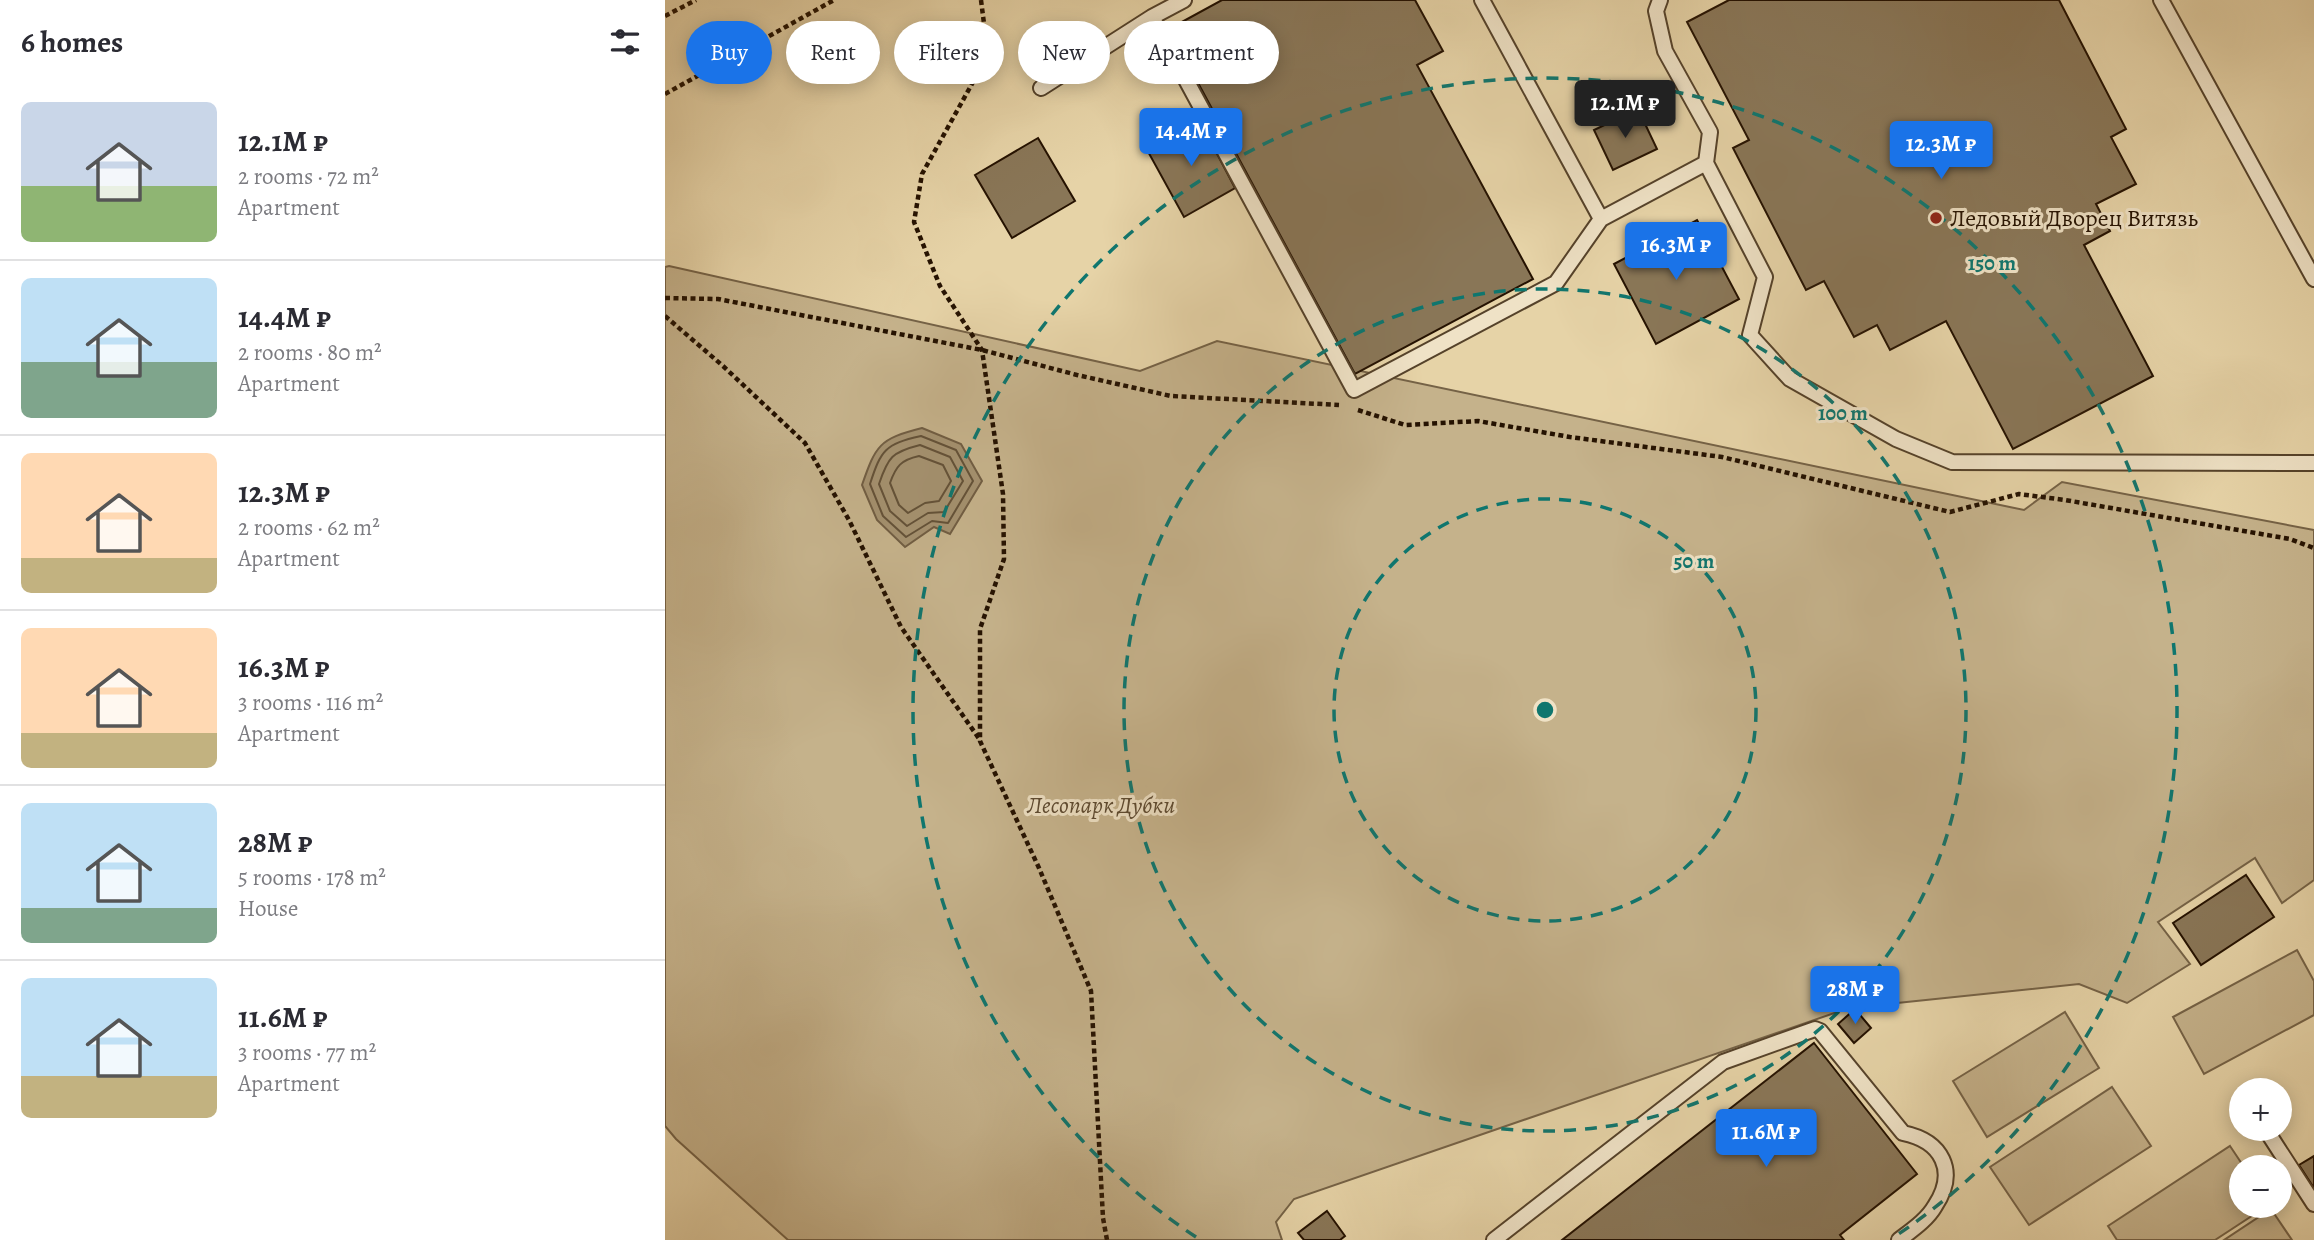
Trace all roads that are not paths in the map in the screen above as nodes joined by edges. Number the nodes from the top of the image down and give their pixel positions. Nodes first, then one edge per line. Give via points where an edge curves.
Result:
1 (1184, 0) edge
2 (1482, 0) edge
3 (1660, 0) edge
4 (2161, 0) edge
5 (1152, 17) junction
6 (1041, 88) dead end
7 (1706, 163) junction
8 (1601, 219) junction
9 (2314, 279) edge
10 (2314, 463) edge
11 (2273, 1141) edge
12 (2314, 1204) edge
13 (1494, 1240) edge
14 (1899, 1240) edge

1 - 5 lane
2 - 8 lane
3 - 7 lane via 1655,11 1665,51 1710,132
4 - 9 lane
5 - 6 lane
5 - 8 lane via 1354,390 1556,284
7 - 8 lane
7 - 10 lane via 1765,277 1750,335 1790,379 1896,439 1952,462
11 - 12 lane
13 - 14 lane via 1723,1062 1815,1029 1903,1133 1935,1147 1944,1163 1943,1192 1934,1208

